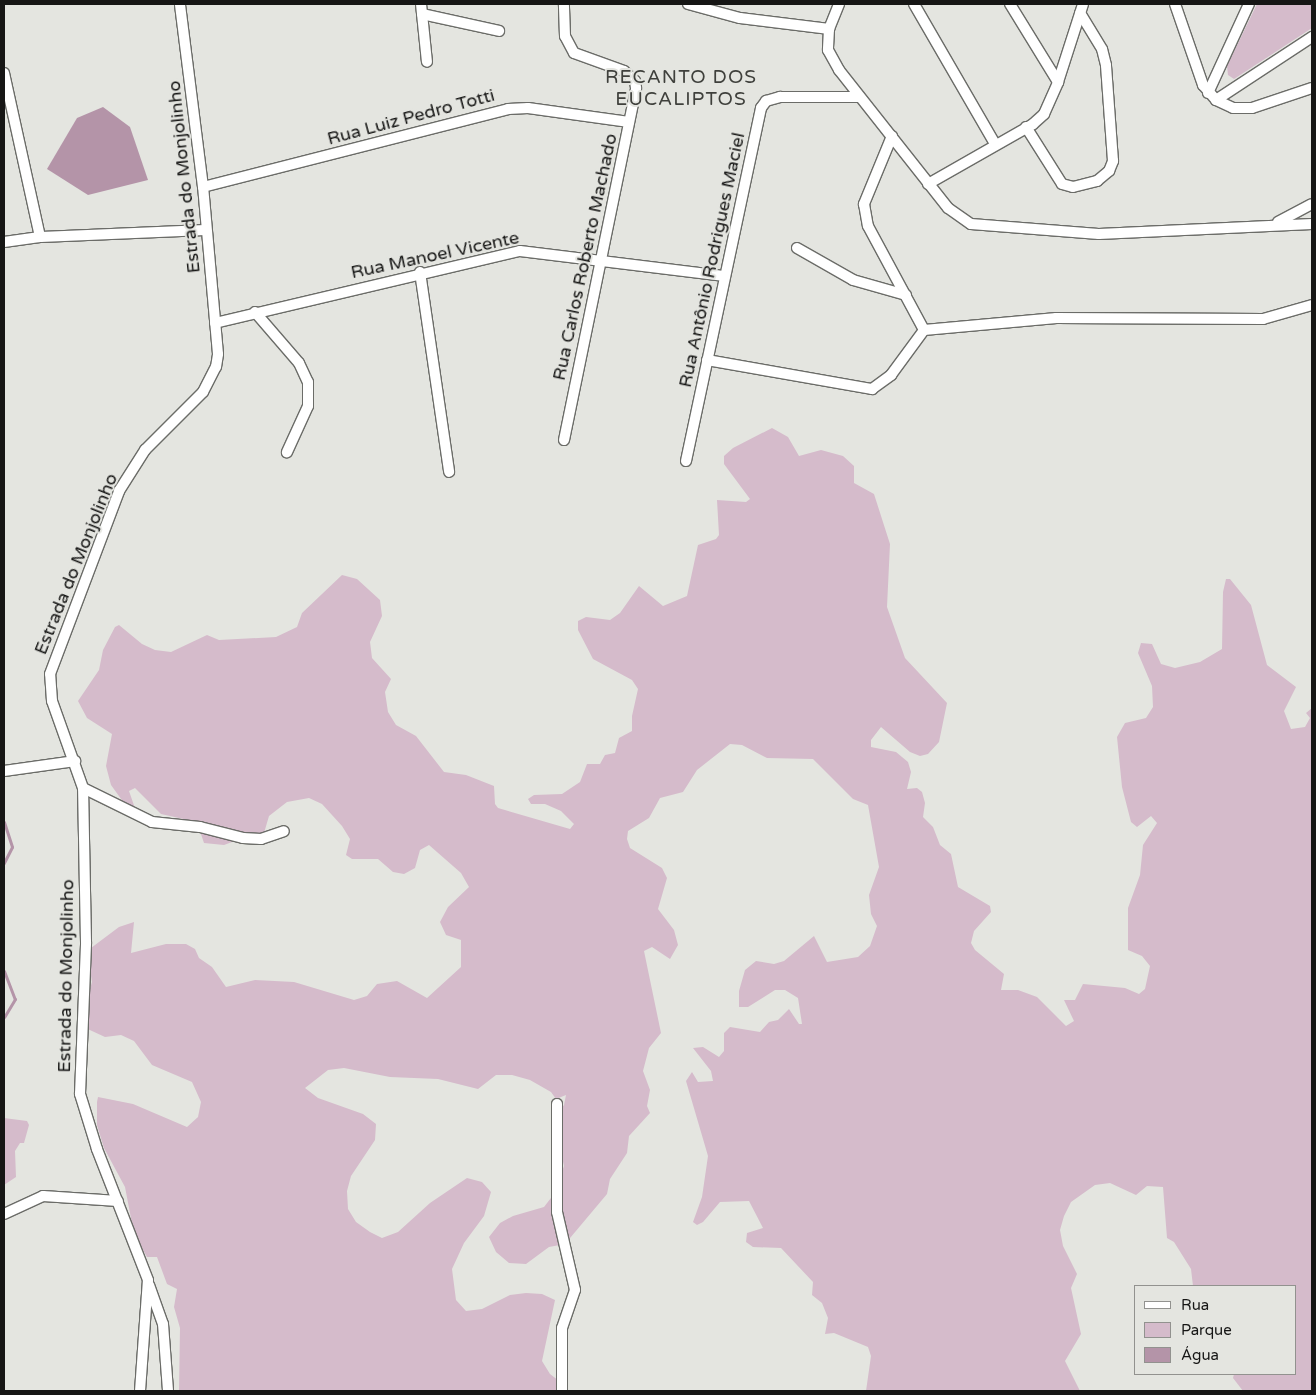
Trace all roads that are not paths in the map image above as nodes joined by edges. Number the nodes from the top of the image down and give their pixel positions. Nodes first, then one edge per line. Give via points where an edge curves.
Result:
1 (180, 4) edge
2 (564, 4) edge
3 (688, 4) edge
4 (839, 4) edge
5 (914, 4) edge
6 (1010, 4) edge
7 (1175, 4) edge
8 (1249, 4) edge
9 (704, 7) edge
10 (1082, 8) edge
11 (421, 9) edge
12 (829, 29) junction
13 (498, 31) dead end
14 (1312, 37) edge
15 (427, 62) dead end
16 (4, 73) edge
17 (1058, 82) junction
18 (1312, 88) edge
19 (859, 97) junction
20 (1212, 97) junction
21 (629, 122) junction
22 (1026, 127) junction
23 (892, 136) junction
24 (995, 144) junction
25 (928, 184) junction
26 (203, 186) junction
27 (1312, 204) edge
28 (1275, 223) junction
29 (1312, 224) edge
30 (206, 230) junction
31 (40, 237) junction
32 (4, 242) edge
33 (797, 248) dead end
34 (601, 261) junction
35 (420, 272) junction
36 (724, 276) junction
37 (906, 295) junction
38 (1312, 305) edge
39 (255, 312) junction
40 (215, 323) junction
41 (924, 330) junction
42 (707, 360) junction
43 (564, 440) dead end
44 (287, 452) dead end
45 (686, 461) dead end
46 (449, 472) dead end
47 (75, 761) junction
48 (4, 771) edge
49 (83, 788) junction
50 (284, 831) dead end
51 (557, 1104) dead end
52 (118, 1201) junction
53 (4, 1214) edge
54 (148, 1280) junction
55 (140, 1391) edge
56 (168, 1391) edge
57 (562, 1391) edge

1 - 26 street, Estrada do Monjolinho
2 - 21 street, Rua Carlos Roberto Machado via 565,36 574,53 624,71 635,81
3 - 9 street
4 - 12 street
5 - 24 street
6 - 17 street
7 - 20 street
8 - 20 street
9 - 12 street via 766,22
10 - 17 street
10 - 22 street via 1102,49 1106,65 1112,162 1104,178 1073,186 1062,184
11 - 13 street
11 - 15 street
12 - 19 street via 827,44 830,55
14 - 20 street
16 - 31 street
17 - 22 street via 1044,114
18 - 20 street via 1252,108 1233,108
19 - 23 street
19 - 36 street, Rua Antônio Rodrigues Maciel via 780,97 766,101 761,108
21 - 26 street, Rua Luiz Pedro Totti via 528,108 508,109
21 - 34 street, Rua Carlos Roberto Machado
22 - 24 street
23 - 25 street
23 - 37 street via 864,204 868,226
24 - 25 street
25 - 28 street via 958,218 984,227 1099,234
26 - 30 street, Estrada do Monjolinho
27 - 28 street
28 - 29 street
30 - 31 street
30 - 40 street, Estrada do Monjolinho
31 - 32 street
33 - 37 street via 853,280
34 - 35 street, Rua Manoel Vicente via 520,251
34 - 36 street, Rua Manoel Vicente
34 - 43 street, Rua Carlos Roberto Machado
35 - 39 street, Rua Manoel Vicente
35 - 46 street
36 - 42 street, Rua Antônio Rodrigues Maciel
37 - 41 street
38 - 41 street via 1263,319 1056,318
39 - 40 street, Rua Manoel Vicente
39 - 44 street via 299,363 308,382 308,406
40 - 47 street, Estrada do Monjolinho via 218,354 210,381 145,450 119,492 50,674 52,701
41 - 42 street via 891,375 872,389
42 - 45 street, Rua Antônio Rodrigues Maciel
47 - 48 street
47 - 49 street, Estrada do Monjolinho
49 - 50 street via 152,822 243,838 261,839
49 - 52 street, Estrada do Monjolinho via 86,942 80,1094 88,1125
51 - 57 street via 557,1212 575,1290 562,1328
52 - 53 street via 44,1196
52 - 54 street, Estrada do Monjolinho
54 - 55 street, Estrada do Monjolinho
54 - 56 street via 163,1324

